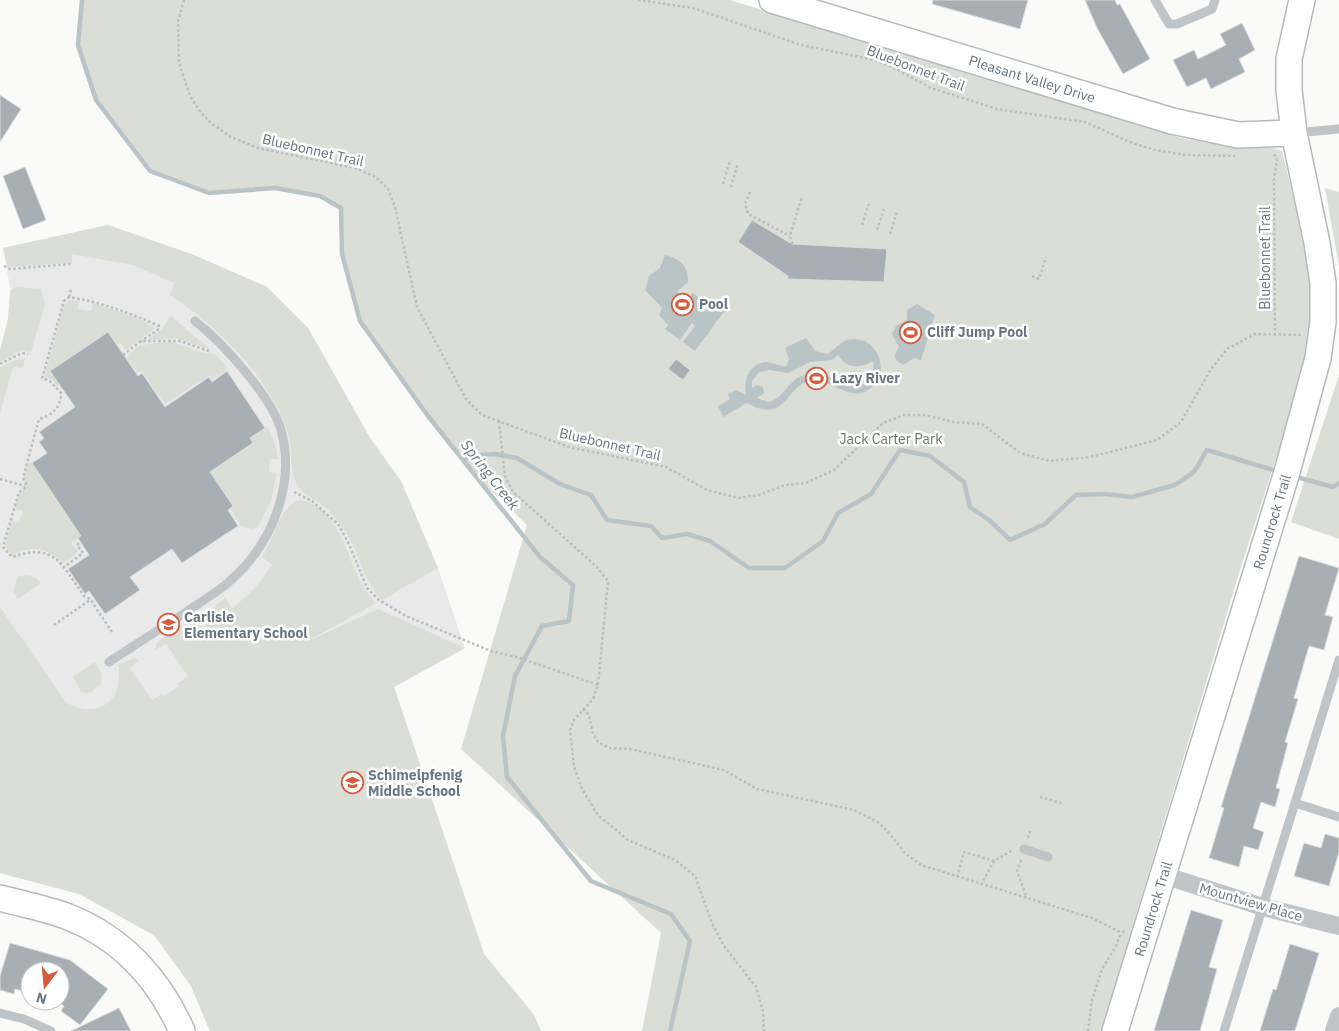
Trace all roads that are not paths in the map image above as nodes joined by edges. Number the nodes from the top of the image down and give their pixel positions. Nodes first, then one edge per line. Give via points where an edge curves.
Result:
1 (772, 0) edge
2 (1155, 0) edge
3 (1215, 0) edge
4 (1302, 0) edge
5 (1339, 130) edge
6 (1294, 133) junction
7 (195, 321) dead end
8 (1339, 660) edge
9 (108, 662) dead end
10 (1295, 803) junction
11 (1339, 817) edge
12 (1024, 848) road end
13 (1048, 857) dead end
14 (1163, 875) junction
15 (0, 898) edge
16 (1262, 907) junction
17 (1339, 926) edge
18 (0, 1013) edge
19 (50, 1031) edge
20 (182, 1031) edge
21 (1115, 1031) edge
22 (1224, 1031) edge

1 - 6 street, Pleasant Valley Drive via 1172,121 1238,135
2 - 3 lane via 1169,24 1177,24 1212,9
4 - 6 street, Roundrock Trail via 1289,59
5 - 6 lane
6 - 14 street, Roundrock Trail via 1323,283 1323,322 1318,358 1287,472
7 - 9 lane via 237,361 268,403 281,428 285,451 284,488 275,518 258,553 232,580
8 - 10 lane
10 - 11 lane
10 - 16 lane
12 - 13 lane
14 - 16 street, Mountview Place
14 - 21 street, Roundrock Trail
15 - 20 street via 66,916 128,952 165,997
16 - 17 street, Mountview Place
16 - 22 lane
18 - 19 lane

